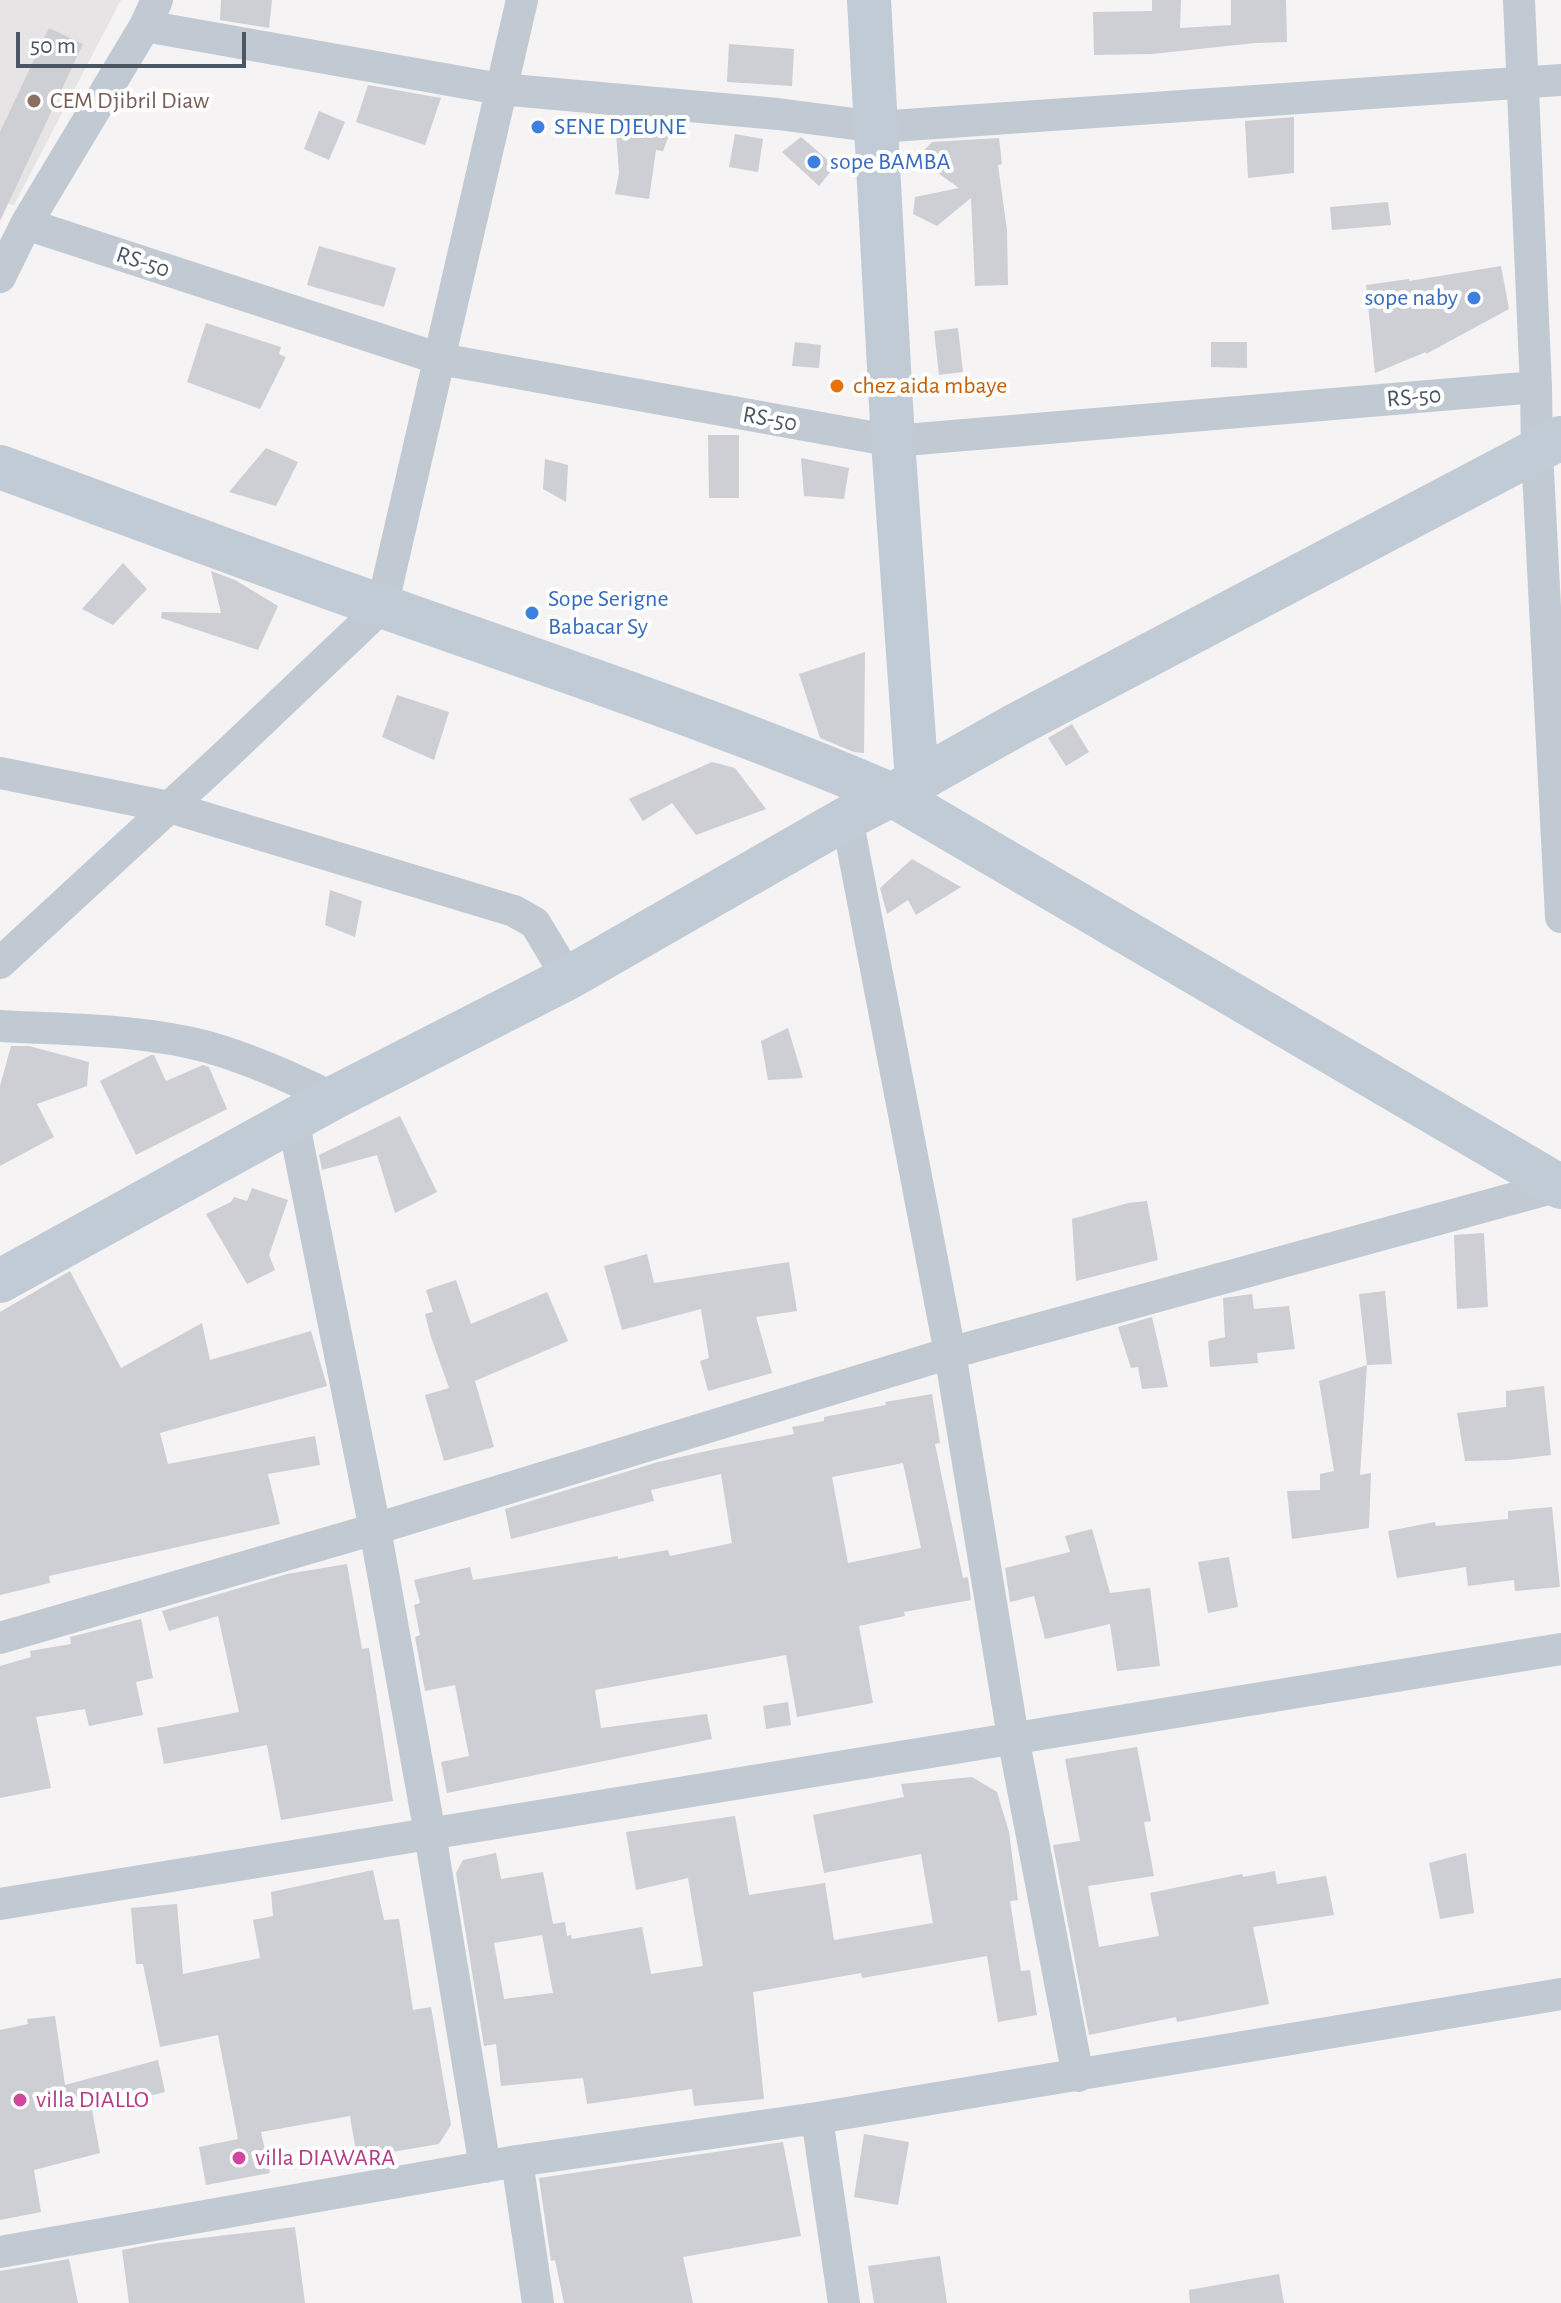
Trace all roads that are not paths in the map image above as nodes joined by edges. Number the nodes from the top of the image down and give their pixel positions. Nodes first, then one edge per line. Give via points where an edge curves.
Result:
1 (522, 0) edge
2 (869, 0) edge
3 (1519, 0) edge
4 (151, 13) edge
5 (1561, 80) edge
6 (1524, 83) junction
7 (500, 89) junction
8 (877, 127) junction
9 (26, 224) junction
10 (0, 277) edge
11 (440, 359) junction
12 (1536, 387) junction
13 (893, 441) junction
14 (1549, 445) edge
15 (0, 467) edge
16 (382, 607) junction
17 (0, 773) edge
18 (904, 788) junction
19 (169, 807) junction
20 (847, 818) junction
21 (1561, 917) edge
22 (0, 963) edge
23 (568, 978) junction
24 (0, 1026) edge
25 (333, 1098) junction
26 (293, 1120) junction
27 (1560, 1186) edge
28 (0, 1281) edge
29 (950, 1353) junction
30 (375, 1529) junction
31 (0, 1638) edge
32 (1561, 1649) edge
33 (1013, 1737) junction
34 (430, 1834) junction
35 (0, 1904) edge
36 (1561, 1994) edge
37 (1078, 2076) junction
38 (817, 2118) junction
39 (517, 2161) junction
40 (485, 2167) junction
41 (0, 2252) edge
42 (538, 2303) edge
43 (844, 2303) edge

1 - 7 street
2 - 8 street
3 - 6 street
4 - 7 street
4 - 9 street
5 - 6 street
6 - 8 street
6 - 12 street
7 - 8 street
7 - 11 street
8 - 13 street
9 - 10 street
9 - 11 street, RS-50
11 - 13 street, RS-50
11 - 16 street
12 - 13 street, RS-50
12 - 14 street
13 - 18 street
14 - 18 street
14 - 21 street
15 - 16 street
16 - 18 street via 811,760
16 - 19 street
17 - 19 street
18 - 20 street
18 - 27 street
19 - 22 street
19 - 23 street via 514,911 535,923
20 - 23 street
20 - 29 street
23 - 25 street
24 - 25 street via 135,1034 206,1046 274,1068
25 - 26 street
26 - 28 street
26 - 30 street
27 - 29 street
29 - 30 street
29 - 33 street
30 - 31 street
30 - 34 street
32 - 33 street
33 - 34 street
33 - 37 street
34 - 35 street
34 - 40 street
36 - 37 street
37 - 38 street
38 - 39 street
38 - 43 street
39 - 40 street
39 - 42 street
40 - 41 street

